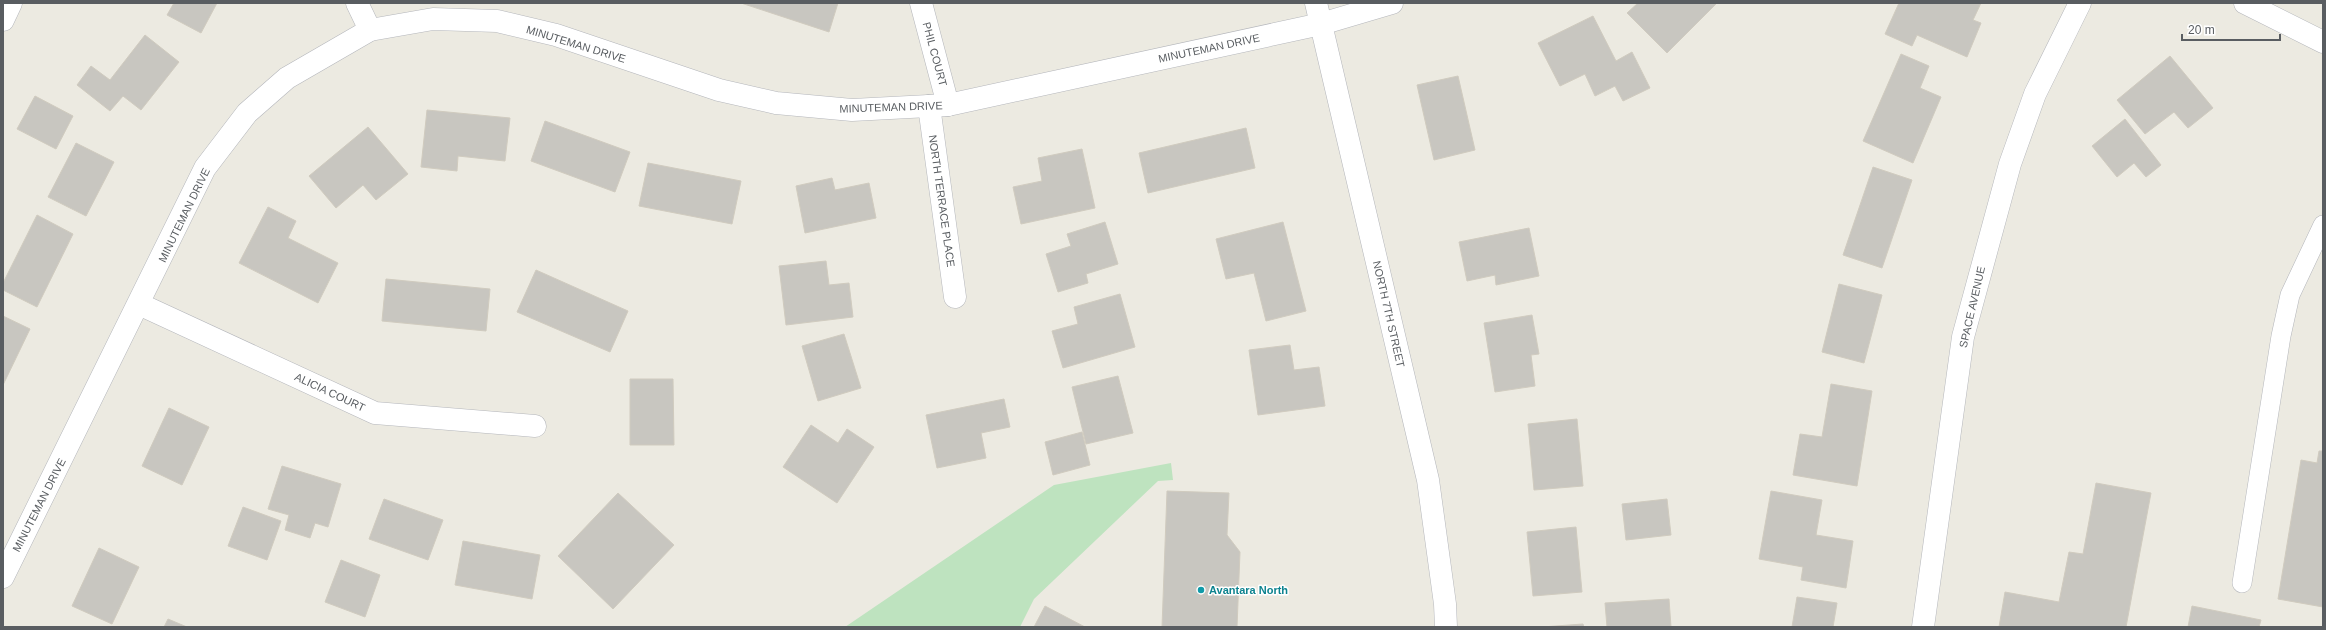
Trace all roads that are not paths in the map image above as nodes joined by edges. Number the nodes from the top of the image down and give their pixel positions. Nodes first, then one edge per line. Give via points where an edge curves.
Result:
1 (12, 3) edge
2 (357, 3) edge
3 (921, 3) edge
4 (1316, 3) edge
5 (1392, 3) edge
6 (2080, 3) edge
7 (2245, 3) edge
8 (3, 20) edge
9 (1321, 24) junction
10 (370, 30) junction
11 (2323, 42) edge
12 (938, 106) junction
13 (2323, 225) edge
14 (955, 297) dead end
15 (140, 304) junction
16 (536, 426) dead end
17 (3, 577) edge
18 (2242, 583) dead end
19 (1446, 627) edge
20 (1923, 627) edge

1 - 8 street
2 - 10 street
3 - 12 street, PHIL COURT
4 - 9 street, NORTH 7TH STREET
5 - 9 street, MINUTEMAN DRIVE
6 - 20 street, SPACE AVENUE via 2035,94 2010,164 1963,337
7 - 11 street
9 - 12 street, MINUTEMAN DRIVE
9 - 19 street, NORTH 7TH STREET via 1428,480
10 - 12 street, MINUTEMAN DRIVE via 433,19 497,21 556,35 719,90 776,103 852,110
10 - 15 street, MINUTEMAN DRIVE via 287,78 247,113 206,168
12 - 14 street, NORTH TERRACE PLACE
13 - 18 lane via 2290,295 2281,336
15 - 16 street, ALICIA COURT via 375,413
15 - 17 street, MINUTEMAN DRIVE

